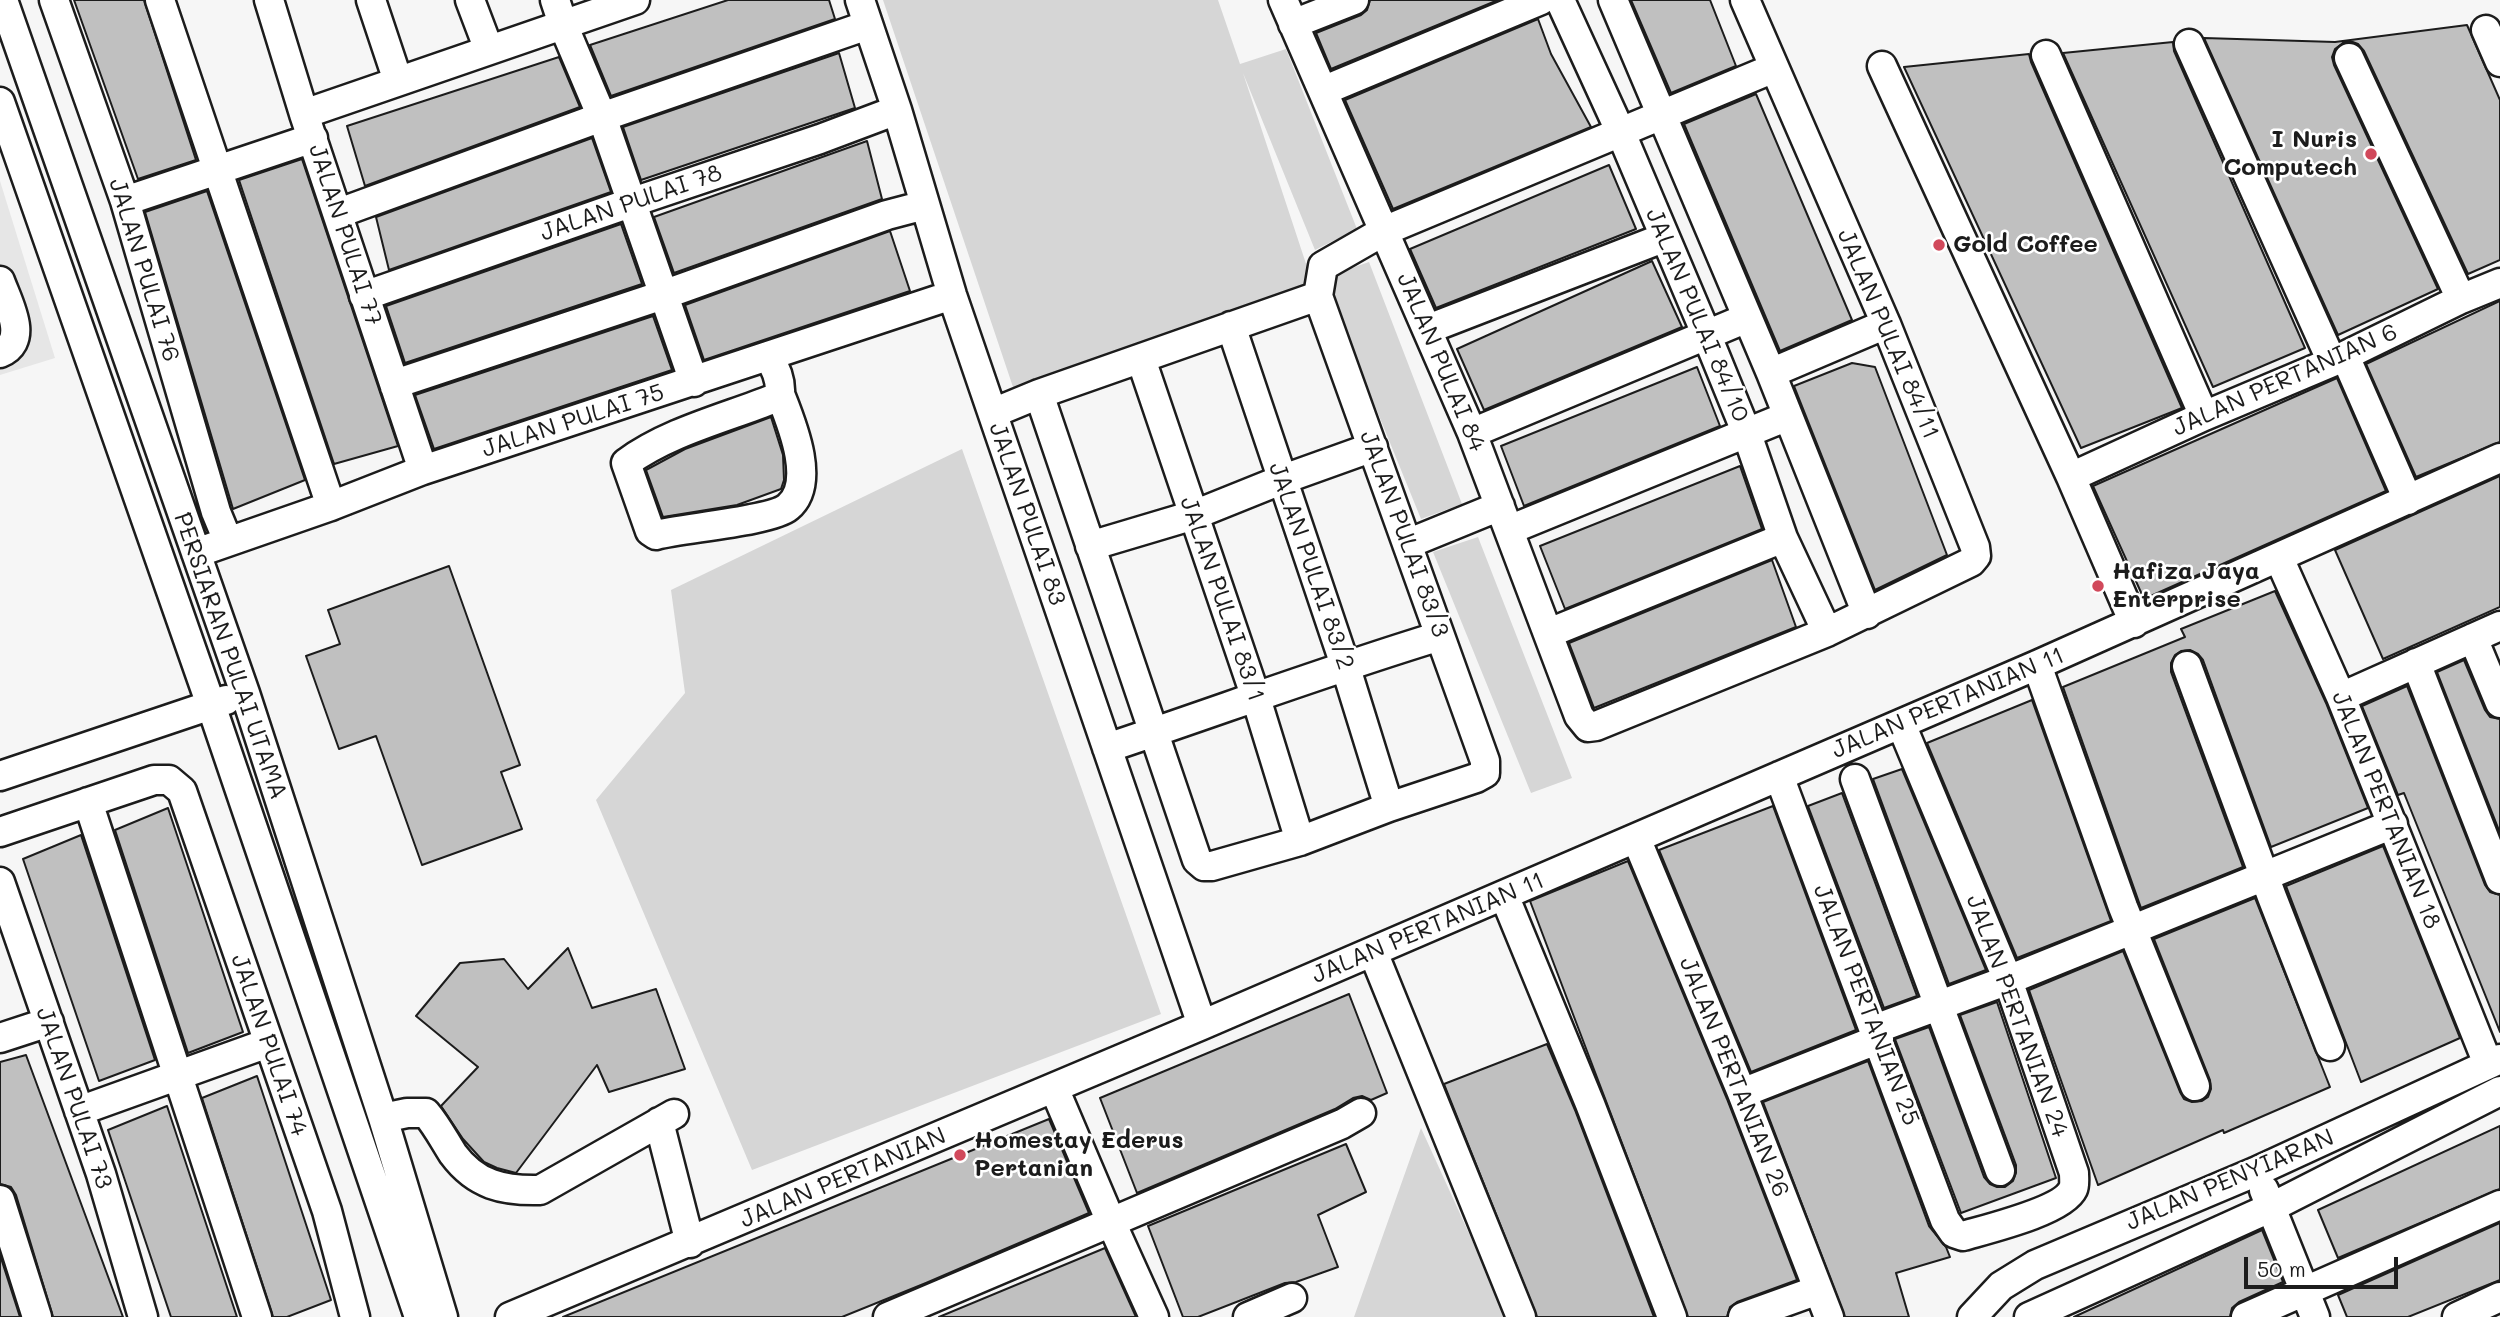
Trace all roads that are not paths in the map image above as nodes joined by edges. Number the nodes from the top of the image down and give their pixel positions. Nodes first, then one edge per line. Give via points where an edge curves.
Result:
1 (3, 0) edge
2 (54, 0) edge
3 (160, 0) edge
4 (269, 0) edge
5 (371, 0) edge
6 (470, 0) edge
7 (555, 0) edge
8 (635, 0) edge
9 (1354, 0) edge
10 (1541, 0) edge
11 (1560, 0) edge
12 (1613, 0) edge
13 (1745, 0) edge
14 (864, 12) edge
15 (1288, 12) edge
16 (564, 27) junction
17 (2486, 30) dead end
18 (2189, 44) dead end
19 (489, 50) junction
20 (2046, 55) dead end
21 (2349, 58) dead end
22 (2500, 62) edge
23 (1882, 66) dead end
24 (1774, 68) junction
25 (398, 81) junction
26 (1325, 90) junction
27 (0, 103) edge
28 (897, 110) junction
29 (1661, 116) junction
30 (602, 117) junction
31 (308, 126) junction
32 (1620, 133) junction
33 (217, 171) junction
34 (125, 201) junction
35 (630, 203) junction
36 (925, 205) junction
37 (339, 213) junction
38 (1384, 231) junction
39 (1663, 238) junction
40 (0, 281) edge
41 (2500, 283) edge
42 (663, 295) junction
43 (952, 295) junction
44 (364, 296) junction
45 (1318, 296) junction
46 (2461, 299) junction
47 (1747, 318) junction
48 (1886, 324) junction
49 (1231, 326) junction
50 (1428, 329) junction
51 (1707, 336) junction
52 (0, 354) edge
53 (768, 356) junction
54 (1141, 359) junction
55 (2339, 359) junction
56 (1770, 373) junction
57 (694, 382) junction
58 (395, 387) junction
59 (780, 394) junction
60 (1039, 394) junction
61 (993, 413) junction
62 (1788, 416) junction
63 (2204, 416) junction
64 (1472, 433) junction
65 (1748, 434) junction
66 (1373, 447) junction
67 (2500, 458) edge
68 (424, 470) junction
69 (2071, 477) junction
70 (1281, 480) junction
71 (2408, 500) junction
72 (331, 506) junction
73 (1194, 515) junction
74 (1505, 518) junction
75 (1783, 538) junction
76 (228, 541) junction
77 (1408, 544) junction
78 (1090, 546) junction
79 (196, 553) junction
80 (2279, 558) junction
81 (1867, 614) junction
82 (2134, 623) junction
83 (2500, 626) edge
84 (1827, 632) junction
85 (1549, 633) junction
86 (1440, 636) junction
87 (2473, 638) junction
88 (2416, 663) junction
89 (1345, 665) junction
90 (2037, 665) junction
91 (2186, 666) dead end
92 (245, 694) junction
93 (2341, 697) junction
94 (1256, 698) junction
95 (2500, 703) edge
96 (211, 705) junction
97 (1901, 724) junction
98 (1588, 727) joint
99 (1154, 733) junction
100 (1107, 748) junction
101 (0, 776) edge
102 (1779, 776) junction
103 (1855, 779) dead end
104 (88, 802) junction
105 (1389, 807) junction
106 (2393, 824) junction
107 (0, 832) edge
108 (1636, 838) junction
109 (1300, 841) junction
110 (2264, 876) junction
111 (2500, 879) edge
112 (0, 882) edge
113 (1504, 895) junction
114 (2133, 929) junction
115 (8, 932) edge
116 (1373, 952) junction
117 (2008, 980) junction
118 (1940, 1005) junction
119 (49, 1022) junction
120 (1202, 1025) junction
121 (1877, 1034) junction
122 (0, 1038) edge
123 (268, 1043) junction
124 (2330, 1046) dead end
125 (2494, 1062) edge
126 (178, 1076) junction
127 (2195, 1086) dead end
128 (1054, 1088) junction
129 (2500, 1091) edge
130 (1742, 1093) junction
131 (79, 1111) junction
132 (1361, 1113) dead end
133 (383, 1118) junction
134 (2000, 1171) dead end
135 (2255, 1172) junction
136 (0, 1200) edge
137 (2500, 1205) edge
138 (2272, 1207) junction
139 (1111, 1222) junction
140 (1954, 1233) joint
141 (690, 1242) junction
142 (1818, 1290) junction
143 (2304, 1291) junction
144 (2500, 1297) edge
145 (1292, 1298) dead end
146 (429, 1315) edge
147 (519, 1316) edge
148 (37, 1317) edge
149 (144, 1317) edge
150 (257, 1317) edge
151 (355, 1317) edge
152 (888, 1317) edge
153 (1154, 1317) edge
154 (1248, 1317) edge
155 (1521, 1317) edge
156 (1672, 1317) edge
157 (1743, 1317) edge
158 (1829, 1317) edge
159 (1972, 1317) edge
160 (2029, 1317) edge
161 (2246, 1317) edge
162 (2315, 1317) edge
163 (2457, 1317) edge

1 - 79 street, PERSIARAN PULAI UTAMA
2 - 34 street, JALAN PULAI 76
3 - 33 street
4 - 31 street, JALAN PULAI 77
5 - 25 street
6 - 19 street
7 - 16 street
8 - 16 street
9 - 15 street
10 - 26 street
11 - 32 street, JALAN PULAI 84/10
12 - 29 street
13 - 24 street, JALAN PULAI 84/11
14 - 28 street, JALAN PULAI 83
14 - 30 street
15 - 26 street, JALAN PULAI 84
16 - 19 street
16 - 30 street
17 - 22 street
18 - 55 street
19 - 25 street
20 - 63 street
21 - 46 street
23 - 69 street
24 - 29 street
24 - 48 street, JALAN PULAI 84/11
25 - 31 street
26 - 38 street, JALAN PULAI 84
27 - 96 street, PERSIARAN PULAI UTAMA
28 - 35 street, JALAN PULAI 78
28 - 36 street, JALAN PULAI 83
29 - 32 street
29 - 47 street
30 - 35 street
30 - 37 street
31 - 33 street
31 - 37 street, JALAN PULAI 77
32 - 38 street
32 - 39 street, JALAN PULAI 84/10
33 - 34 street
33 - 72 street
34 - 76 street, JALAN PULAI 76
35 - 42 street
35 - 44 street, JALAN PULAI 78
36 - 42 street
36 - 43 street, JALAN PULAI 83
37 - 44 street, JALAN PULAI 77
38 - 45 street via 1323,266
38 - 50 street, JALAN PULAI 84
39 - 50 street
39 - 51 street, JALAN PULAI 84/10
40 - 52 street via 17,333 13,344
41 - 46 street, JALAN PERTANIAN 6
42 - 57 street
42 - 58 street
43 - 53 street, JALAN PULAI 75
43 - 61 street, JALAN PULAI 83
44 - 58 street, JALAN PULAI 77
45 - 49 street
45 - 66 street, JALAN PULAI 83/3
46 - 55 street, JALAN PERTANIAN 6
47 - 51 street
47 - 56 street
48 - 56 street
48 - 81 street, JALAN PULAI 84/11 via 1976,556
49 - 54 street
49 - 70 street, JALAN PULAI 83/2
50 - 64 street, JALAN PULAI 84
51 - 64 street
51 - 65 street, JALAN PULAI 84/10
53 - 57 street, JALAN PULAI 75
53 - 59 street via 776,368
54 - 60 street
54 - 73 street, JALAN PULAI 83/1
55 - 63 street, JALAN PERTANIAN 6
55 - 71 street
56 - 62 street
57 - 68 street, JALAN PULAI 75
58 - 68 street, JALAN PULAI 77
59 - 59 street via 802,468 799,489 788,508 656,535 650,531 626,463 664,442
60 - 61 street
60 - 78 street
61 - 100 street, JALAN PULAI 83
62 - 65 street
62 - 81 street
63 - 69 street, JALAN PERTANIAN 6
64 - 74 street, JALAN PULAI 84
65 - 74 street via 1630,479
65 - 75 street, JALAN PULAI 84/10
66 - 70 street
66 - 77 street, JALAN PULAI 83/3
67 - 71 street, JALAN PERTANIAN 11
68 - 72 street, JALAN PULAI 75
69 - 82 street
70 - 73 street
70 - 89 street, JALAN PULAI 83/2
71 - 80 street, JALAN PERTANIAN 11
72 - 76 street, JALAN PULAI 75
73 - 78 street
73 - 94 street, JALAN PULAI 83/1
74 - 77 street
74 - 85 street, JALAN PULAI 84
75 - 84 street, JALAN PULAI 84/10
75 - 85 street
76 - 79 street, JALAN PULAI 75
77 - 86 street, JALAN PULAI 83/3
78 - 99 street
79 - 92 street, PERSIARAN PULAI UTAMA
80 - 82 street, JALAN PERTANIAN 11
80 - 93 street, JALAN PERTANIAN 18
81 - 84 street, JALAN PULAI 84/11
82 - 90 street, JALAN PERTANIAN 11
83 - 87 street
84 - 98 street, JALAN PULAI 84/11
85 - 98 street, JALAN PULAI 84
86 - 89 street
86 - 105 street, JALAN PULAI 83/3 via 1485,761 1485,773
87 - 88 street
87 - 95 street
88 - 93 street
88 - 111 street
89 - 94 street
89 - 105 street, JALAN PULAI 83/2
90 - 97 street, JALAN PERTANIAN 11
90 - 114 street
91 - 110 street
92 - 96 street
92 - 133 street, PERSIARAN PULAI UTAMA
93 - 106 street, JALAN PERTANIAN 18
94 - 99 street
94 - 109 street, JALAN PULAI 83/1
96 - 101 street
96 - 146 street, PERSIARAN PULAI UTAMA
97 - 102 street, JALAN PERTANIAN 11
97 - 117 street, JALAN PERTANIAN 24
99 - 100 street
99 - 109 street via 1197,860 1204,866
100 - 120 street, JALAN PULAI 83
102 - 108 street, JALAN PERTANIAN 11
102 - 121 street, JALAN PERTANIAN 25
103 - 118 street
104 - 107 street
104 - 123 street, JALAN PULAI 74 via 154,780 169,780 182,791
104 - 126 street
105 - 109 street
106 - 110 street
106 - 125 street, JALAN PERTANIAN 18
108 - 113 street, JALAN PERTANIAN 11
108 - 130 street, JALAN PERTANIAN 26
110 - 114 street
110 - 124 street
112 - 115 street, JALAN PULAI 73
113 - 116 street, JALAN PERTANIAN 11
113 - 156 street
114 - 117 street
114 - 127 street
115 - 119 street, JALAN PULAI 73
116 - 120 street, JALAN PERTANIAN 11
116 - 155 street
117 - 118 street
117 - 140 street, JALAN PERTANIAN 24 via 2074,1173 2074,1188 2065,1200 2017,1221 1963,1236
118 - 121 street
118 - 134 street
119 - 122 street
119 - 131 street, JALAN PULAI 73
120 - 128 street, JALAN PERTANIAN
121 - 130 street
121 - 140 street, JALAN PERTANIAN 25 via 1945,1220
123 - 126 street
123 - 151 street, JALAN PULAI 74 via 327,1211
125 - 135 street, JALAN PENYIARAN
126 - 131 street
126 - 150 street
128 - 139 street
128 - 141 street, JALAN PERTANIAN
129 - 138 street
130 - 142 street, JALAN PERTANIAN 26
131 - 149 street, JALAN PULAI 73
132 - 139 street
133 - 141 street via 426,1113 474,1175 514,1191 540,1189 666,1118
133 - 146 street, PERSIARAN PULAI UTAMA
135 - 138 street
135 - 159 street, JALAN PENYIARAN via 2035,1265 2001,1286
136 - 148 street
137 - 143 street
138 - 143 street
138 - 160 street
139 - 152 street
139 - 153 street
141 - 147 street, JALAN PERTANIAN
142 - 157 street
142 - 158 street, JALAN PERTANIAN 26
143 - 161 street
143 - 162 street
144 - 163 street
145 - 154 street

